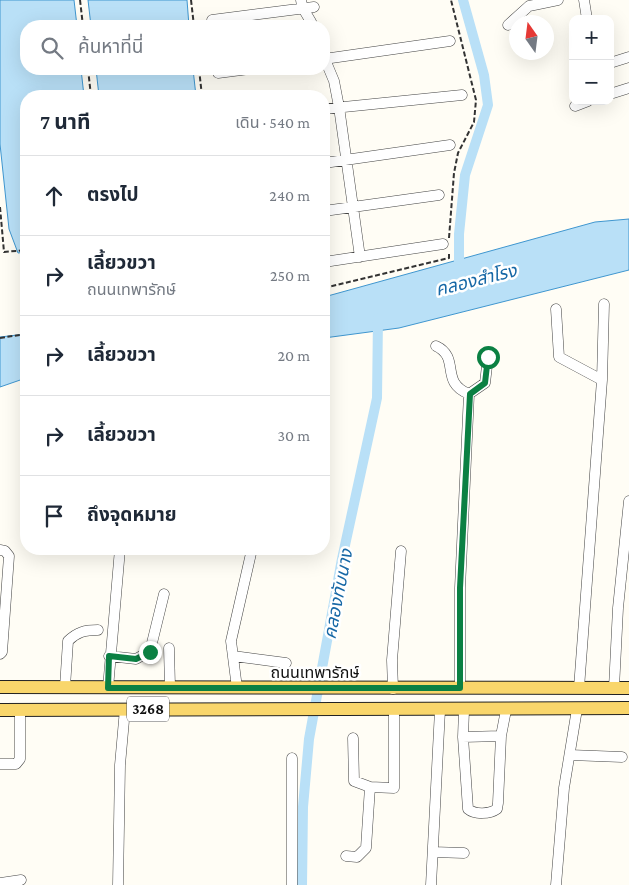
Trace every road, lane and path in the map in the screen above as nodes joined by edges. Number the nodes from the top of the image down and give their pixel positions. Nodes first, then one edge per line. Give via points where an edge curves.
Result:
1 (80, 0) edge
2 (191, 0) edge
3 (451, 0) edge
4 (558, 0) edge
5 (584, 0) edge
6 (314, 3) edge
7 (301, 5) edge
8 (586, 15) edge
9 (82, 20) edge
10 (193, 20) edge
11 (212, 20) dead end
12 (310, 20) edge
13 (311, 20) edge
14 (508, 24) dead end
15 (450, 41) dead end
16 (330, 57) edge
17 (629, 57) edge
18 (614, 62) edge
19 (330, 72) edge
20 (89, 75) edge
21 (200, 75) edge
22 (629, 88) edge
23 (90, 90) edge
24 (201, 90) edge
25 (614, 93) edge
26 (462, 94) dead end
27 (340, 107) junction
28 (330, 108) edge
29 (450, 145) dead end
30 (347, 160) junction
31 (330, 162) edge
32 (439, 194) dead end
33 (0, 207) edge
34 (353, 208) junction
35 (330, 210) edge
36 (447, 244) junction
37 (20, 251) edge
38 (360, 257) junction
39 (330, 261) edge
40 (330, 287) edge
41 (604, 304) dead end
42 (556, 309) dead end
43 (20, 335) edge
44 (0, 338) edge
45 (436, 346) dead end
46 (488, 357) dead end
47 (602, 380) junction
48 (470, 394) junction
49 (629, 501) edge
50 (0, 550) edge
51 (401, 551) dead end
52 (119, 555) edge
53 (251, 555) edge
54 (164, 594) dead end
55 (98, 630) dead end
56 (169, 648) dead end
57 (0, 654) edge
58 (109, 656) junction
59 (233, 656) junction
60 (286, 663) dead end
61 (0, 687) edge
62 (170, 687) junction
63 (65, 688) junction
64 (108, 688) junction
65 (237, 688) junction
66 (460, 688) junction
67 (579, 688) junction
68 (614, 688) junction
69 (629, 688) edge
70 (393, 689) junction
71 (629, 708) edge
72 (125, 709) junction
73 (576, 709) junction
74 (0, 710) edge
75 (20, 710) junction
76 (394, 710) junction
77 (440, 710) junction
78 (464, 710) junction
79 (506, 710) junction
80 (501, 736) junction
81 (463, 737) junction
82 (353, 738) dead end
83 (570, 755) junction
84 (622, 757) dead end
85 (292, 758) dead end
86 (0, 764) edge
87 (370, 787) junction
88 (433, 852) junction
89 (464, 853) dead end
90 (346, 856) dead end
91 (21, 880) dead end
92 (0, 883) edge
93 (118, 885) edge
94 (292, 885) edge
95 (431, 885) edge
96 (556, 885) edge

1 - 9 path
2 - 10 path
3 - 36 path via 476,100 474,122 458,153 454,172
4 - 14 street via 529,6
5 - 8 street
6 - 7 street
6 - 13 street
7 - 11 street
7 - 12 street
15 - 16 street
17 - 18 street
19 - 27 street
20 - 23 path
21 - 24 path
22 - 25 street
26 - 27 street
27 - 28 street
27 - 30 street
29 - 30 street
30 - 31 street
30 - 34 street
32 - 34 street
33 - 37 path via 4,252
34 - 35 street
34 - 38 street
36 - 38 street
36 - 40 path via 449,258
38 - 39 street
41 - 47 street
42 - 47 street via 559,356
43 - 44 path
45 - 48 street via 446,355 456,388
46 - 48 street via 485,383
47 - 67 street
48 - 66 street via 460,588
49 - 68 street
50 - 57 street via 9,556
51 - 70 street via 392,660
52 - 58 street
53 - 59 street via 233,628
54 - 58 street via 150,652 136,659
55 - 63 street via 86,630 68,641
56 - 62 street
58 - 64 street
59 - 60 street
59 - 65 street
61 - 63 main road, ถนนเทพารักษ์ / 3268
62 - 64 main road, ถนนเทพารักษ์ / 3268
62 - 65 main road, ถนนเทพารักษ์ / 3268
63 - 64 main road, ถนนเทพารักษ์ / 3268
65 - 70 main road, ถนนเทพารักษ์ / 3268
66 - 67 main road, ถนนเทพารักษ์ / 3268
66 - 70 main road, ถนนเทพารักษ์ / 3268
67 - 68 main road, ถนนเทพารักษ์ / 3268
68 - 69 main road, ถนนเทพารักษ์ / 3268
71 - 73 main road, 3268
72 - 75 main road, 3268
72 - 76 main road, 3268
72 - 93 street via 120,765
73 - 79 main road, 3268
73 - 83 street
74 - 75 main road, 3268
75 - 86 street via 20,759 16,764
76 - 77 main road, 3268
76 - 87 street via 394,788
77 - 78 main road, 3268
77 - 88 street
78 - 79 main road, 3268
78 - 81 street
79 - 80 street
80 - 81 street
80 - 81 street via 497,809 473,813 468,809
82 - 87 street via 354,780
83 - 84 street
83 - 96 street
85 - 94 street
87 - 90 street via 366,848 357,857
88 - 89 street
88 - 95 street
91 - 92 street

